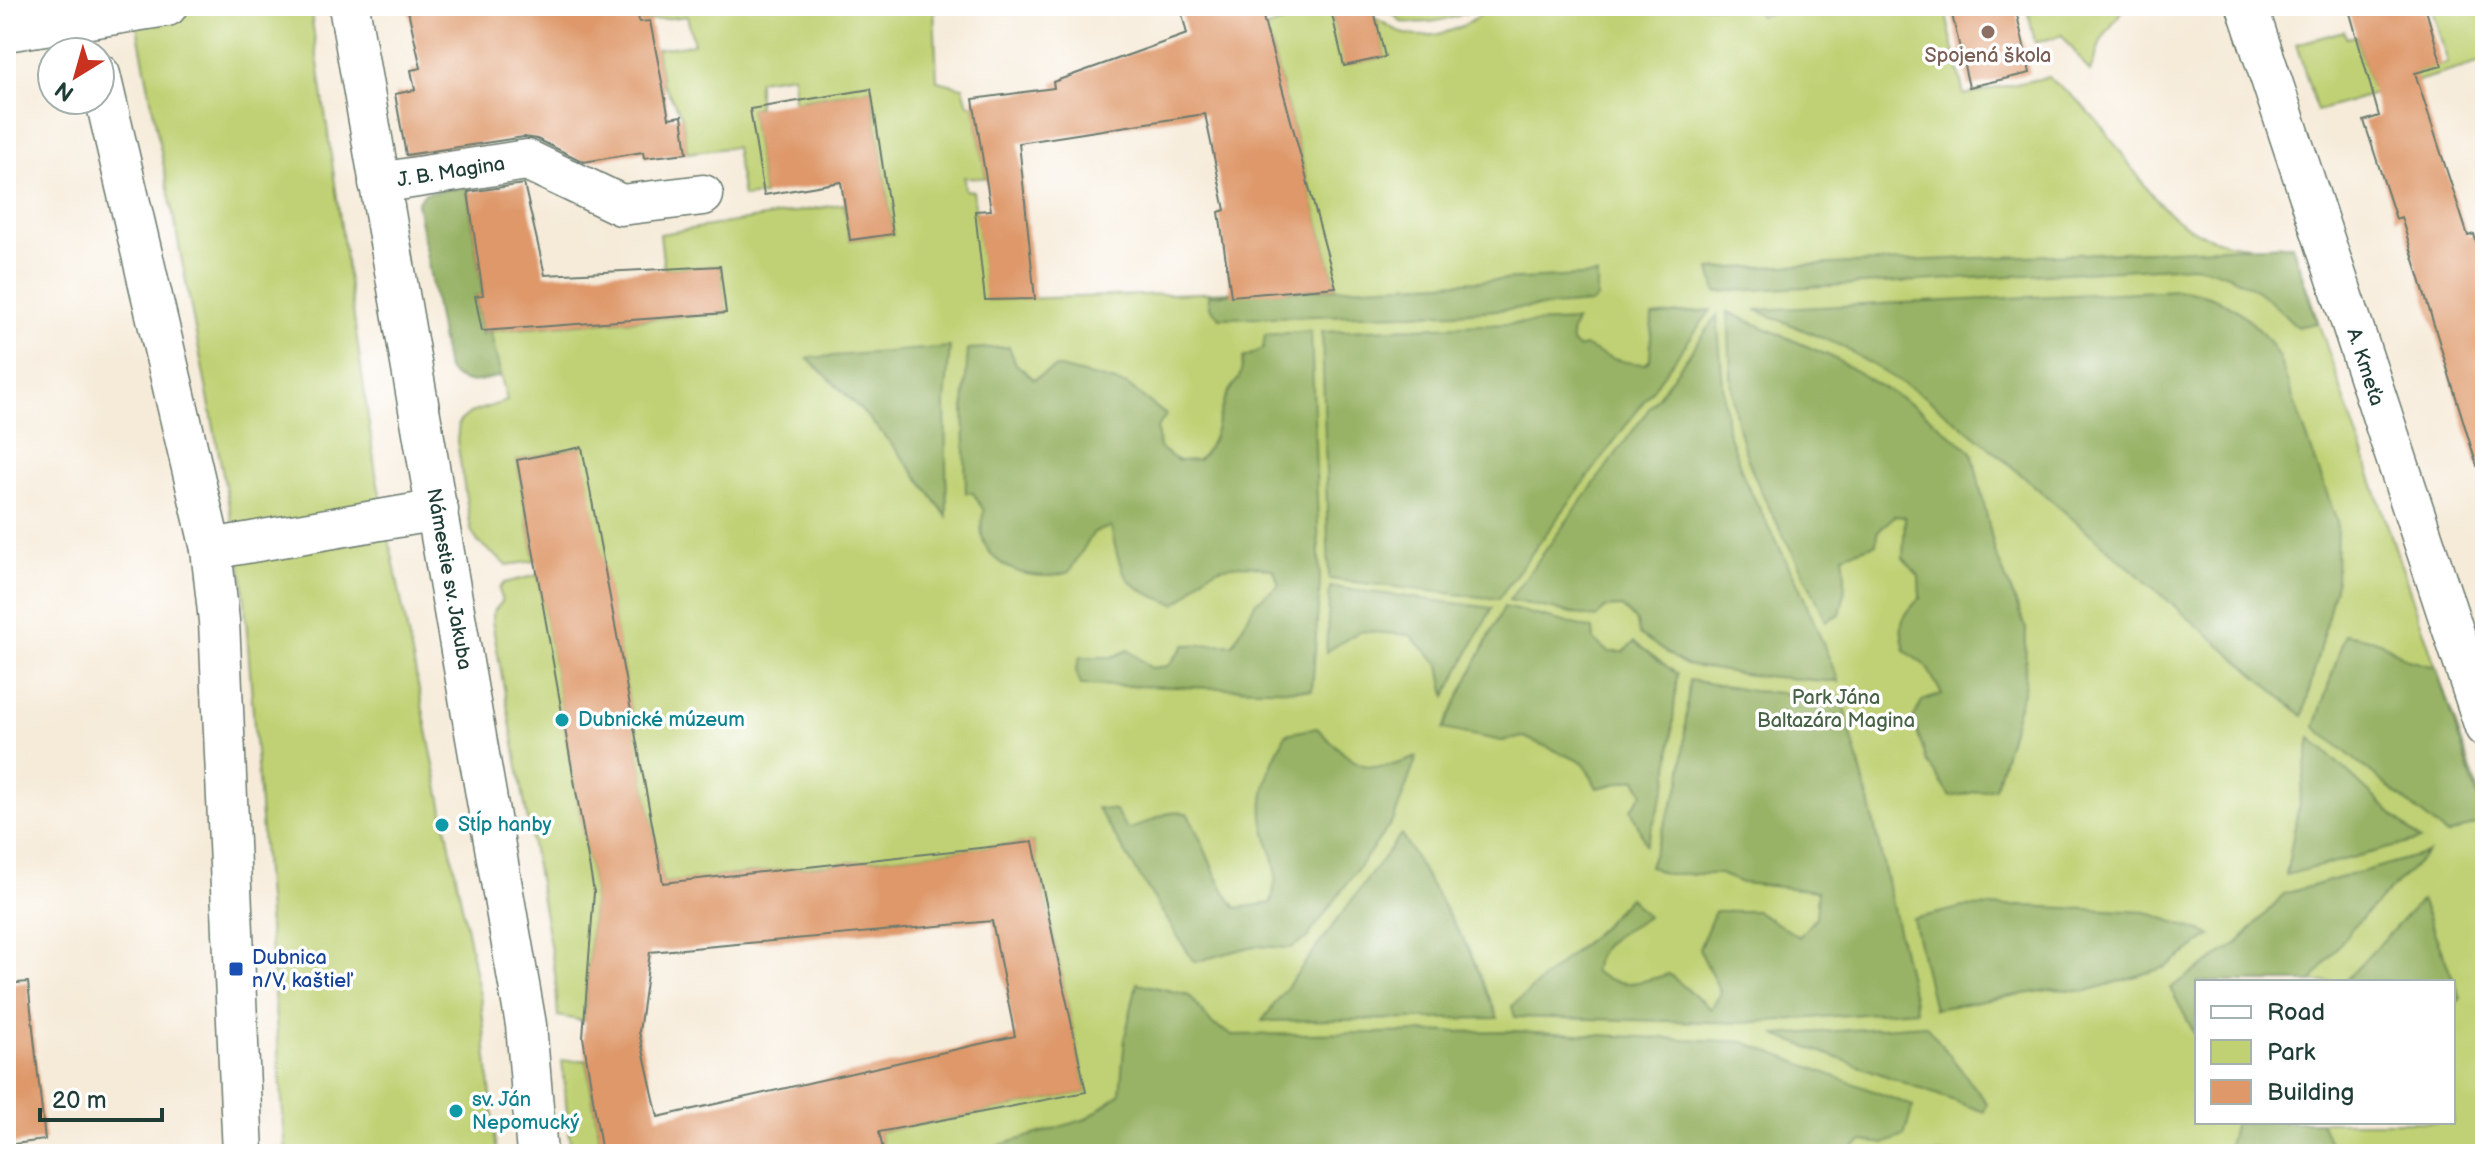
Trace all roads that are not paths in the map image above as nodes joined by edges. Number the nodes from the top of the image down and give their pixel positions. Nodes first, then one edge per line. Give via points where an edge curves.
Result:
1 (167, 6) edge
2 (349, 6) edge
3 (2247, 6) edge
4 (89, 25) edge
5 (6, 31) edge
6 (110, 116) edge
7 (379, 183) junction
8 (703, 195) dead end
9 (438, 510) junction
10 (211, 549) junction
11 (2485, 727) edge
12 (243, 1154) edge
13 (537, 1154) edge

1 - 4 street
2 - 7 street, Námestie sv. Jakuba
3 - 11 street, A. Kmeťa
4 - 5 street
6 - 10 street
7 - 8 street, J. B. Magina via 527,160 621,205
7 - 9 street, Námestie sv. Jakuba
9 - 10 street
9 - 13 street, Námestie sv. Jakuba via 526,1025
10 - 12 street via 219,621

